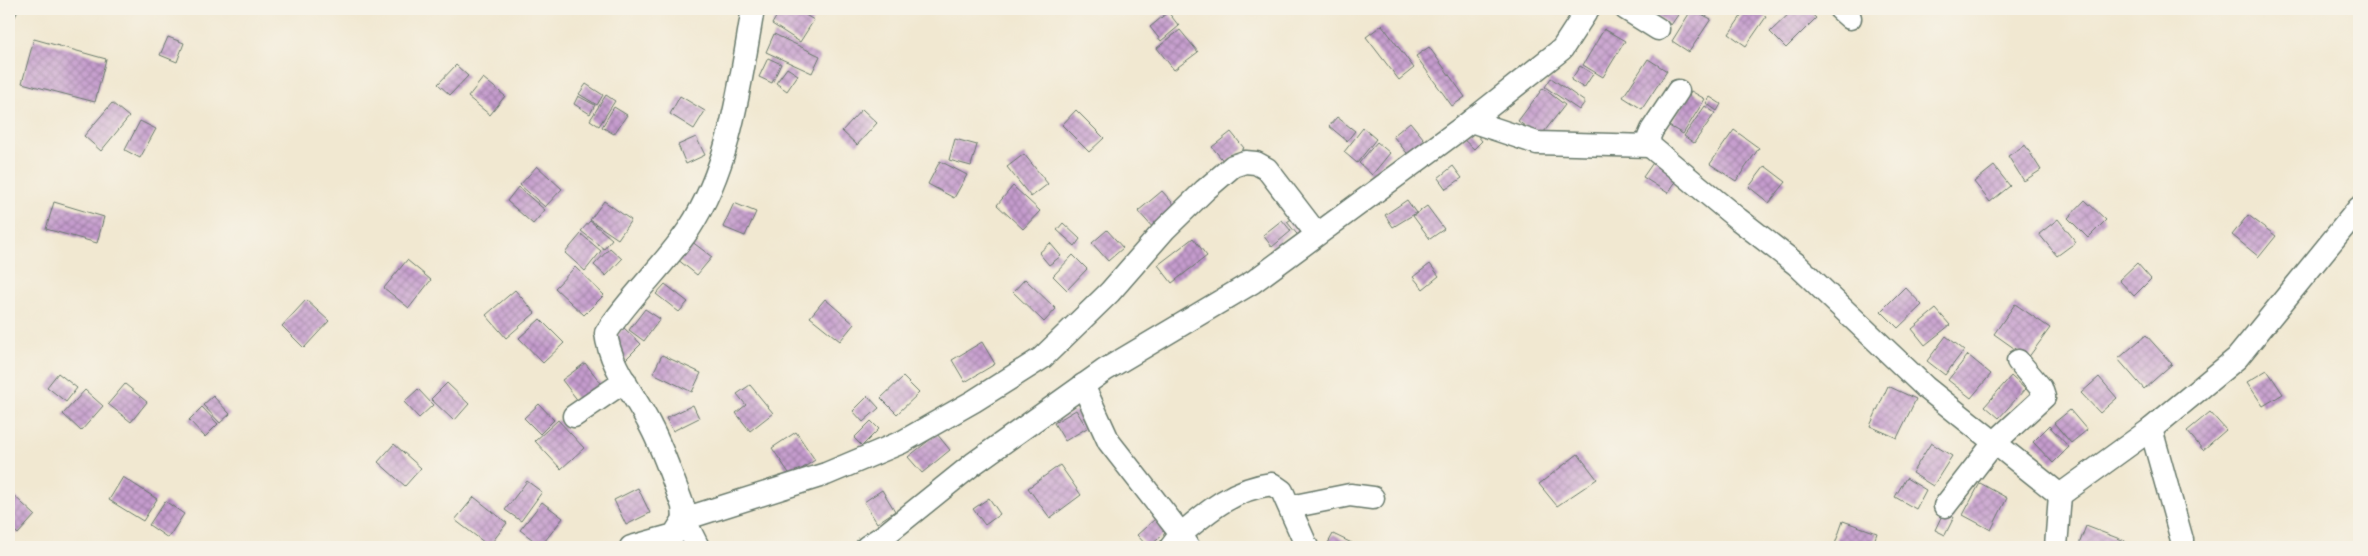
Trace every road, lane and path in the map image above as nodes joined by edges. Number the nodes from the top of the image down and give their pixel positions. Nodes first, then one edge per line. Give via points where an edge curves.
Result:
1 (753, 9) edge
2 (1626, 9) edge
3 (1584, 10) edge
4 (1658, 29) dead end
5 (1678, 91) dead end
6 (1470, 121) junction
7 (1650, 146) junction
8 (2359, 208) edge
9 (1316, 233) junction
10 (2018, 361) dead end
11 (625, 381) junction
12 (1083, 386) junction
13 (574, 416) dead end
14 (2151, 429) junction
15 (1994, 443) junction
16 (2060, 495) junction
17 (1373, 498) dead end
18 (1945, 506) dead end
19 (1290, 507) junction
20 (684, 519) junction
21 (664, 538) junction
22 (1180, 543) edge
23 (631, 547) edge
24 (693, 547) edge
25 (698, 547) edge
26 (866, 547) edge
27 (1307, 547) edge
28 (2056, 547) edge
29 (2182, 547) edge

1 - 11 street via 730,129 706,200 675,250 632,296 606,333 610,354
2 - 4 street
3 - 6 street via 1562,49
5 - 7 street via 1652,130
6 - 7 street via 1536,143
6 - 9 street
7 - 15 street via 1796,264 1925,387
8 - 14 street via 2237,358
9 - 12 street via 1253,282
9 - 20 street via 1267,169 1245,162 1233,166 1165,229 1110,292 1042,358 902,442 826,474
10 - 15 street via 2042,388 2044,397
11 - 13 street
11 - 20 street via 663,454 683,506
12 - 22 street via 1109,442
12 - 26 street via 973,464 885,536
14 - 16 street
14 - 29 street
15 - 16 street
15 - 18 street
16 - 28 street
17 - 19 street via 1350,495
19 - 22 street via 1282,491 1272,484 1260,485 1213,507
19 - 27 street
20 - 21 street via 674,535
20 - 25 street
21 - 23 street
21 - 24 street

